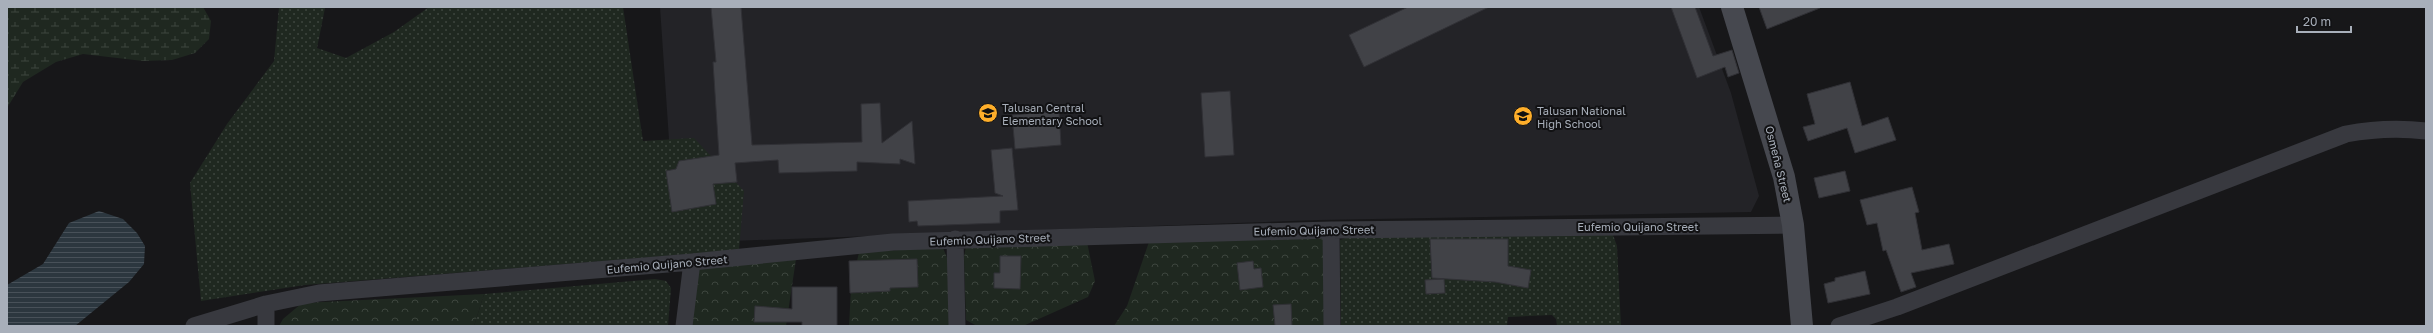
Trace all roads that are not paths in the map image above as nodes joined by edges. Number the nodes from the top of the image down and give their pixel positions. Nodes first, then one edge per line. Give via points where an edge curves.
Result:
1 (1732, 7) edge
2 (2426, 130) edge
3 (1793, 225) junction
4 (1331, 230) junction
5 (955, 240) junction
6 (692, 262) junction
7 (266, 304) junction
8 (194, 326) edge
9 (266, 326) edge
10 (684, 326) edge
11 (957, 326) edge
12 (1332, 326) edge
13 (1802, 326) edge
14 (1839, 326) edge

1 - 3 main road, Osmeña Street via 1784,177
2 - 14 street via 2394,129 2346,134 1897,307
3 - 4 street, Eufemio Quijano Street
3 - 13 main road, Osmeña Street
4 - 5 street, Eufemio Quijano Street
4 - 12 street
5 - 6 street, Eufemio Quijano Street via 893,242
5 - 11 street
6 - 7 street, Eufemio Quijano Street via 319,293
6 - 10 street
7 - 8 street, Eufemio Quijano Street
7 - 9 street

